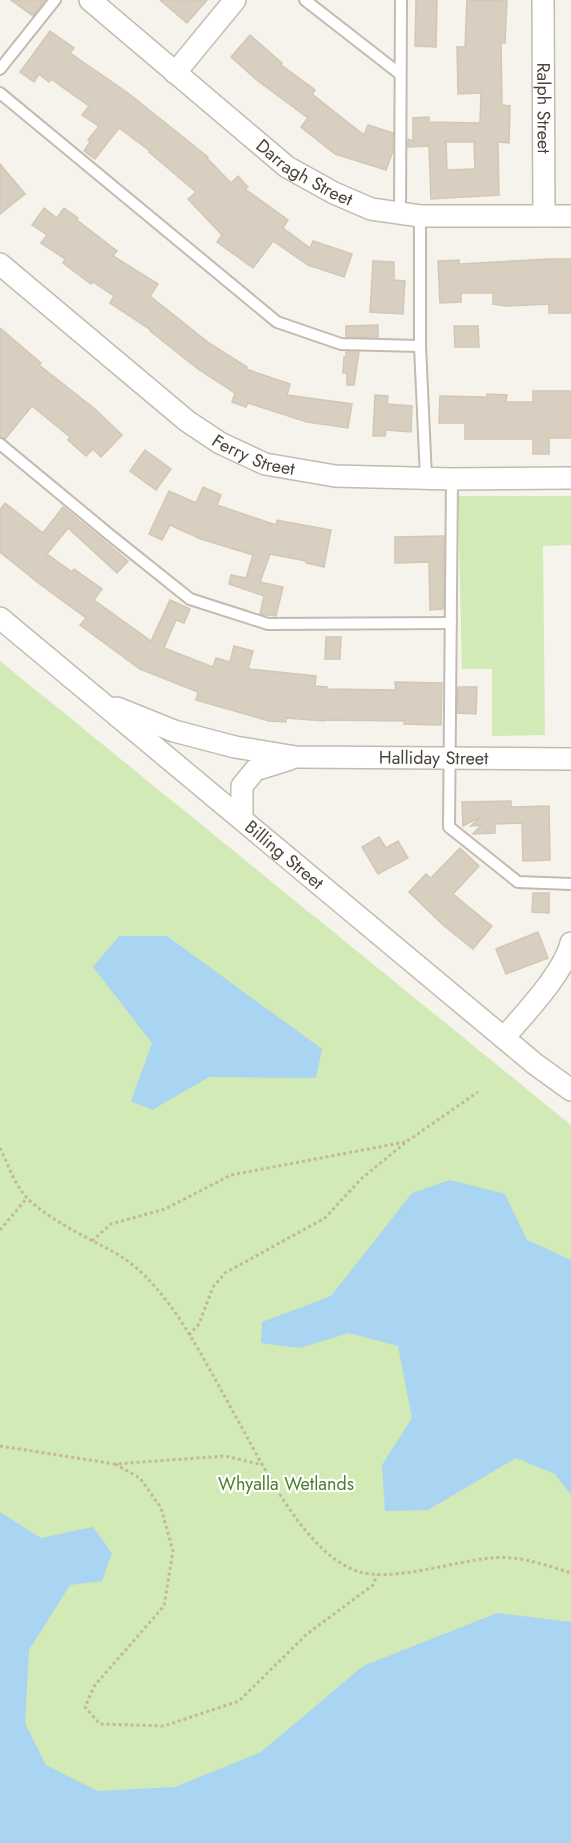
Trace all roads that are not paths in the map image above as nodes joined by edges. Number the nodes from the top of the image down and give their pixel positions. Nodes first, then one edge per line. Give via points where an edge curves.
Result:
1 (55, 0) edge
2 (90, 0) edge
3 (235, 0) edge
4 (305, 0) edge
5 (401, 0) edge
6 (543, 0) edge
7 (0, 69) edge
8 (175, 73) junction
9 (400, 74) junction
10 (0, 93) edge
11 (410, 214) junction
12 (544, 216) junction
13 (571, 216) edge
14 (0, 264) edge
15 (420, 346) junction
16 (0, 444) edge
17 (426, 478) junction
18 (571, 478) edge
19 (452, 479) junction
20 (0, 618) edge
21 (451, 623) junction
22 (98, 700) junction
23 (296, 757) junction
24 (449, 758) junction
25 (571, 759) edge
26 (242, 819) junction
27 (571, 884) edge
28 (571, 943) edge
29 (504, 1038) junction
30 (571, 1090) edge

1 - 7 lane
2 - 8 street, Darragh Street
3 - 8 street
4 - 9 lane
5 - 9 lane
6 - 12 street, Ralph Street
8 - 11 street, Darragh Street via 287,167 371,209
9 - 11 lane
10 - 15 lane via 277,322 341,344
11 - 12 street, Darragh Street
11 - 15 lane
12 - 13 street, Darragh Street
14 - 17 street, Ferry Street via 187,421 220,443 265,464 335,476
15 - 17 lane
16 - 21 lane via 190,599 268,624
17 - 19 street, Ferry Street
18 - 19 street, Ferry Street
19 - 21 lane
20 - 22 street, Billing Street
21 - 24 lane
22 - 23 street, Halliday Street via 174,731
22 - 26 street, Billing Street
23 - 24 street, Halliday Street
23 - 26 street, Halliday Street via 255,770 242,786
24 - 25 street, Halliday Street
24 - 27 lane via 449,827 519,882
26 - 29 street, Billing Street
28 - 29 street via 550,982
29 - 30 street, Billing Street

